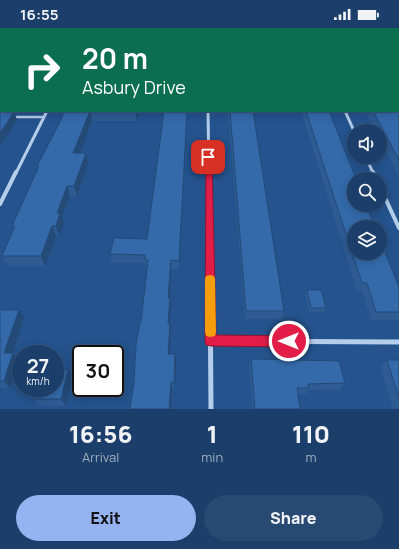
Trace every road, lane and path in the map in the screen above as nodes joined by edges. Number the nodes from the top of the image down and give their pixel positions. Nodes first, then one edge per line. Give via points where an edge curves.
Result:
1 (46, 112) edge
2 (208, 112) edge
3 (345, 112) edge
4 (7, 117) edge
5 (44, 117) junction
6 (351, 124) edge
7 (387, 202) edge
8 (0, 204) edge
9 (399, 228) edge
10 (211, 341) junction
11 (399, 342) edge
12 (211, 409) edge

1 - 5 street
2 - 10 street
3 - 6 street
4 - 5 lane
5 - 8 street
7 - 9 street
10 - 11 street
10 - 12 street

